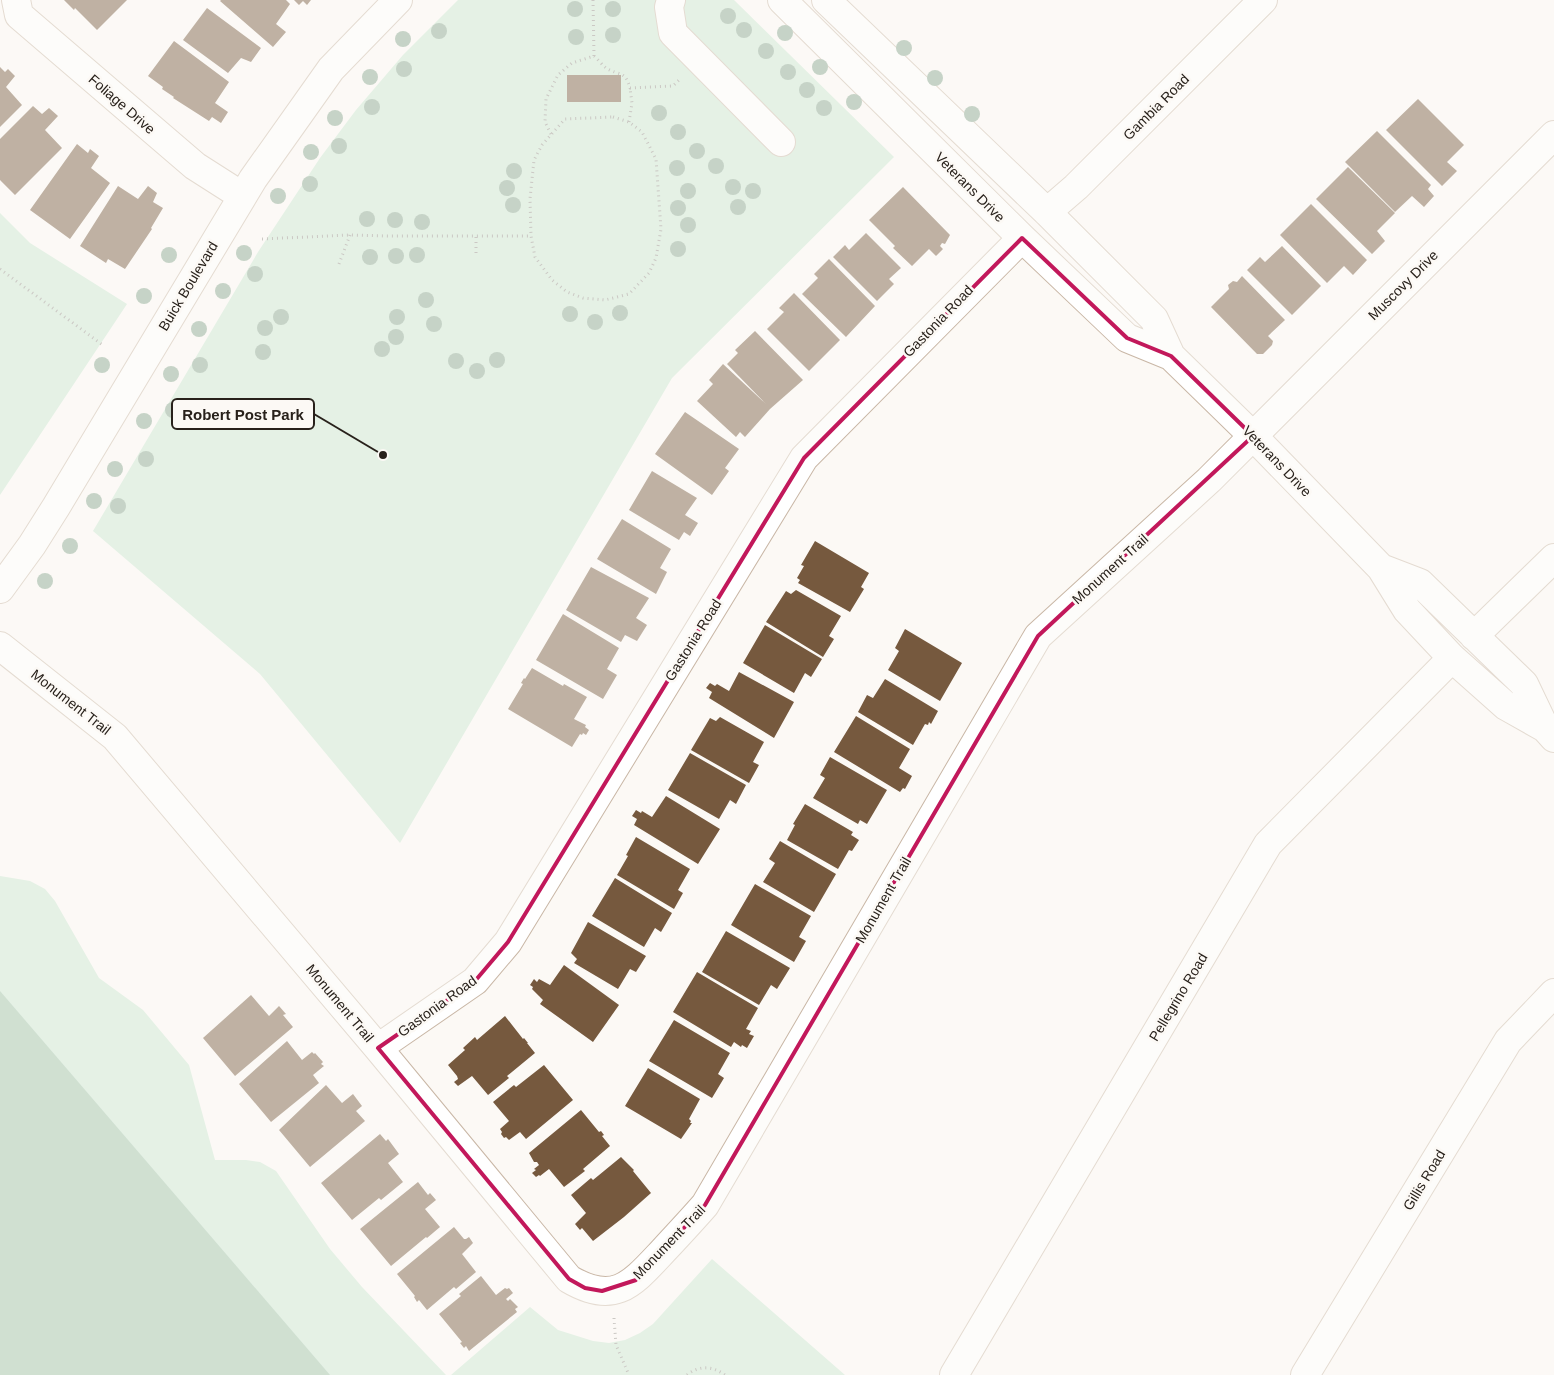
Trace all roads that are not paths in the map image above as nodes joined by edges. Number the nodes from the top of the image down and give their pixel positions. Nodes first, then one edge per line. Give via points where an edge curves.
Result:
1 (16, 0) edge
2 (398, 0) edge
3 (671, 0) edge
4 (782, 0) edge
5 (1263, 0) edge
6 (833, 2) edge
7 (1554, 135) edge
8 (781, 142) dead end
9 (242, 196) junction
10 (1047, 212) junction
11 (1022, 238) junction
12 (1171, 356) junction
13 (1253, 436) junction
14 (1554, 558) edge
15 (1381, 568) junction
16 (0, 589) edge
17 (1474, 636) junction
18 (0, 646) edge
19 (1452, 658) junction
20 (1549, 733) edge
21 (1554, 993) edge
22 (378, 1048) junction
23 (954, 1375) edge
24 (1305, 1375) edge

1 - 9 street, Foliage Drive via 19,16 195,166
2 - 9 street, Buick Boulevard via 331,69
3 - 8 street via 673,33
4 - 11 street, Veterans Drive
5 - 10 street, Gambia Road
6 - 10 street, Veterans Drive
7 - 13 street, Muscovy Drive
9 - 16 street, Buick Boulevard via 56,507
10 - 12 street, Veterans Drive via 1154,319
11 - 12 street, Veterans Drive via 1127,338
11 - 22 street, Gastonia Road via 804,458 508,942 475,981
12 - 13 street, Veterans Drive
13 - 15 street, Veterans Drive
13 - 22 street, Monument Trail via 1038,636 705,1206 636,1280 620,1288 602,1291 585,1288 569,1279
14 - 17 street
15 - 17 street, Veterans Drive via 1420,583
15 - 19 street, Veterans Drive via 1407,610
17 - 20 street, Veterans Drive via 1524,684
18 - 22 street, Monument Trail via 115,737
19 - 20 street, Veterans Drive via 1506,706
19 - 23 street, Pellegrino Road via 1268,844
21 - 24 street, Gillis Road via 1508,1042

